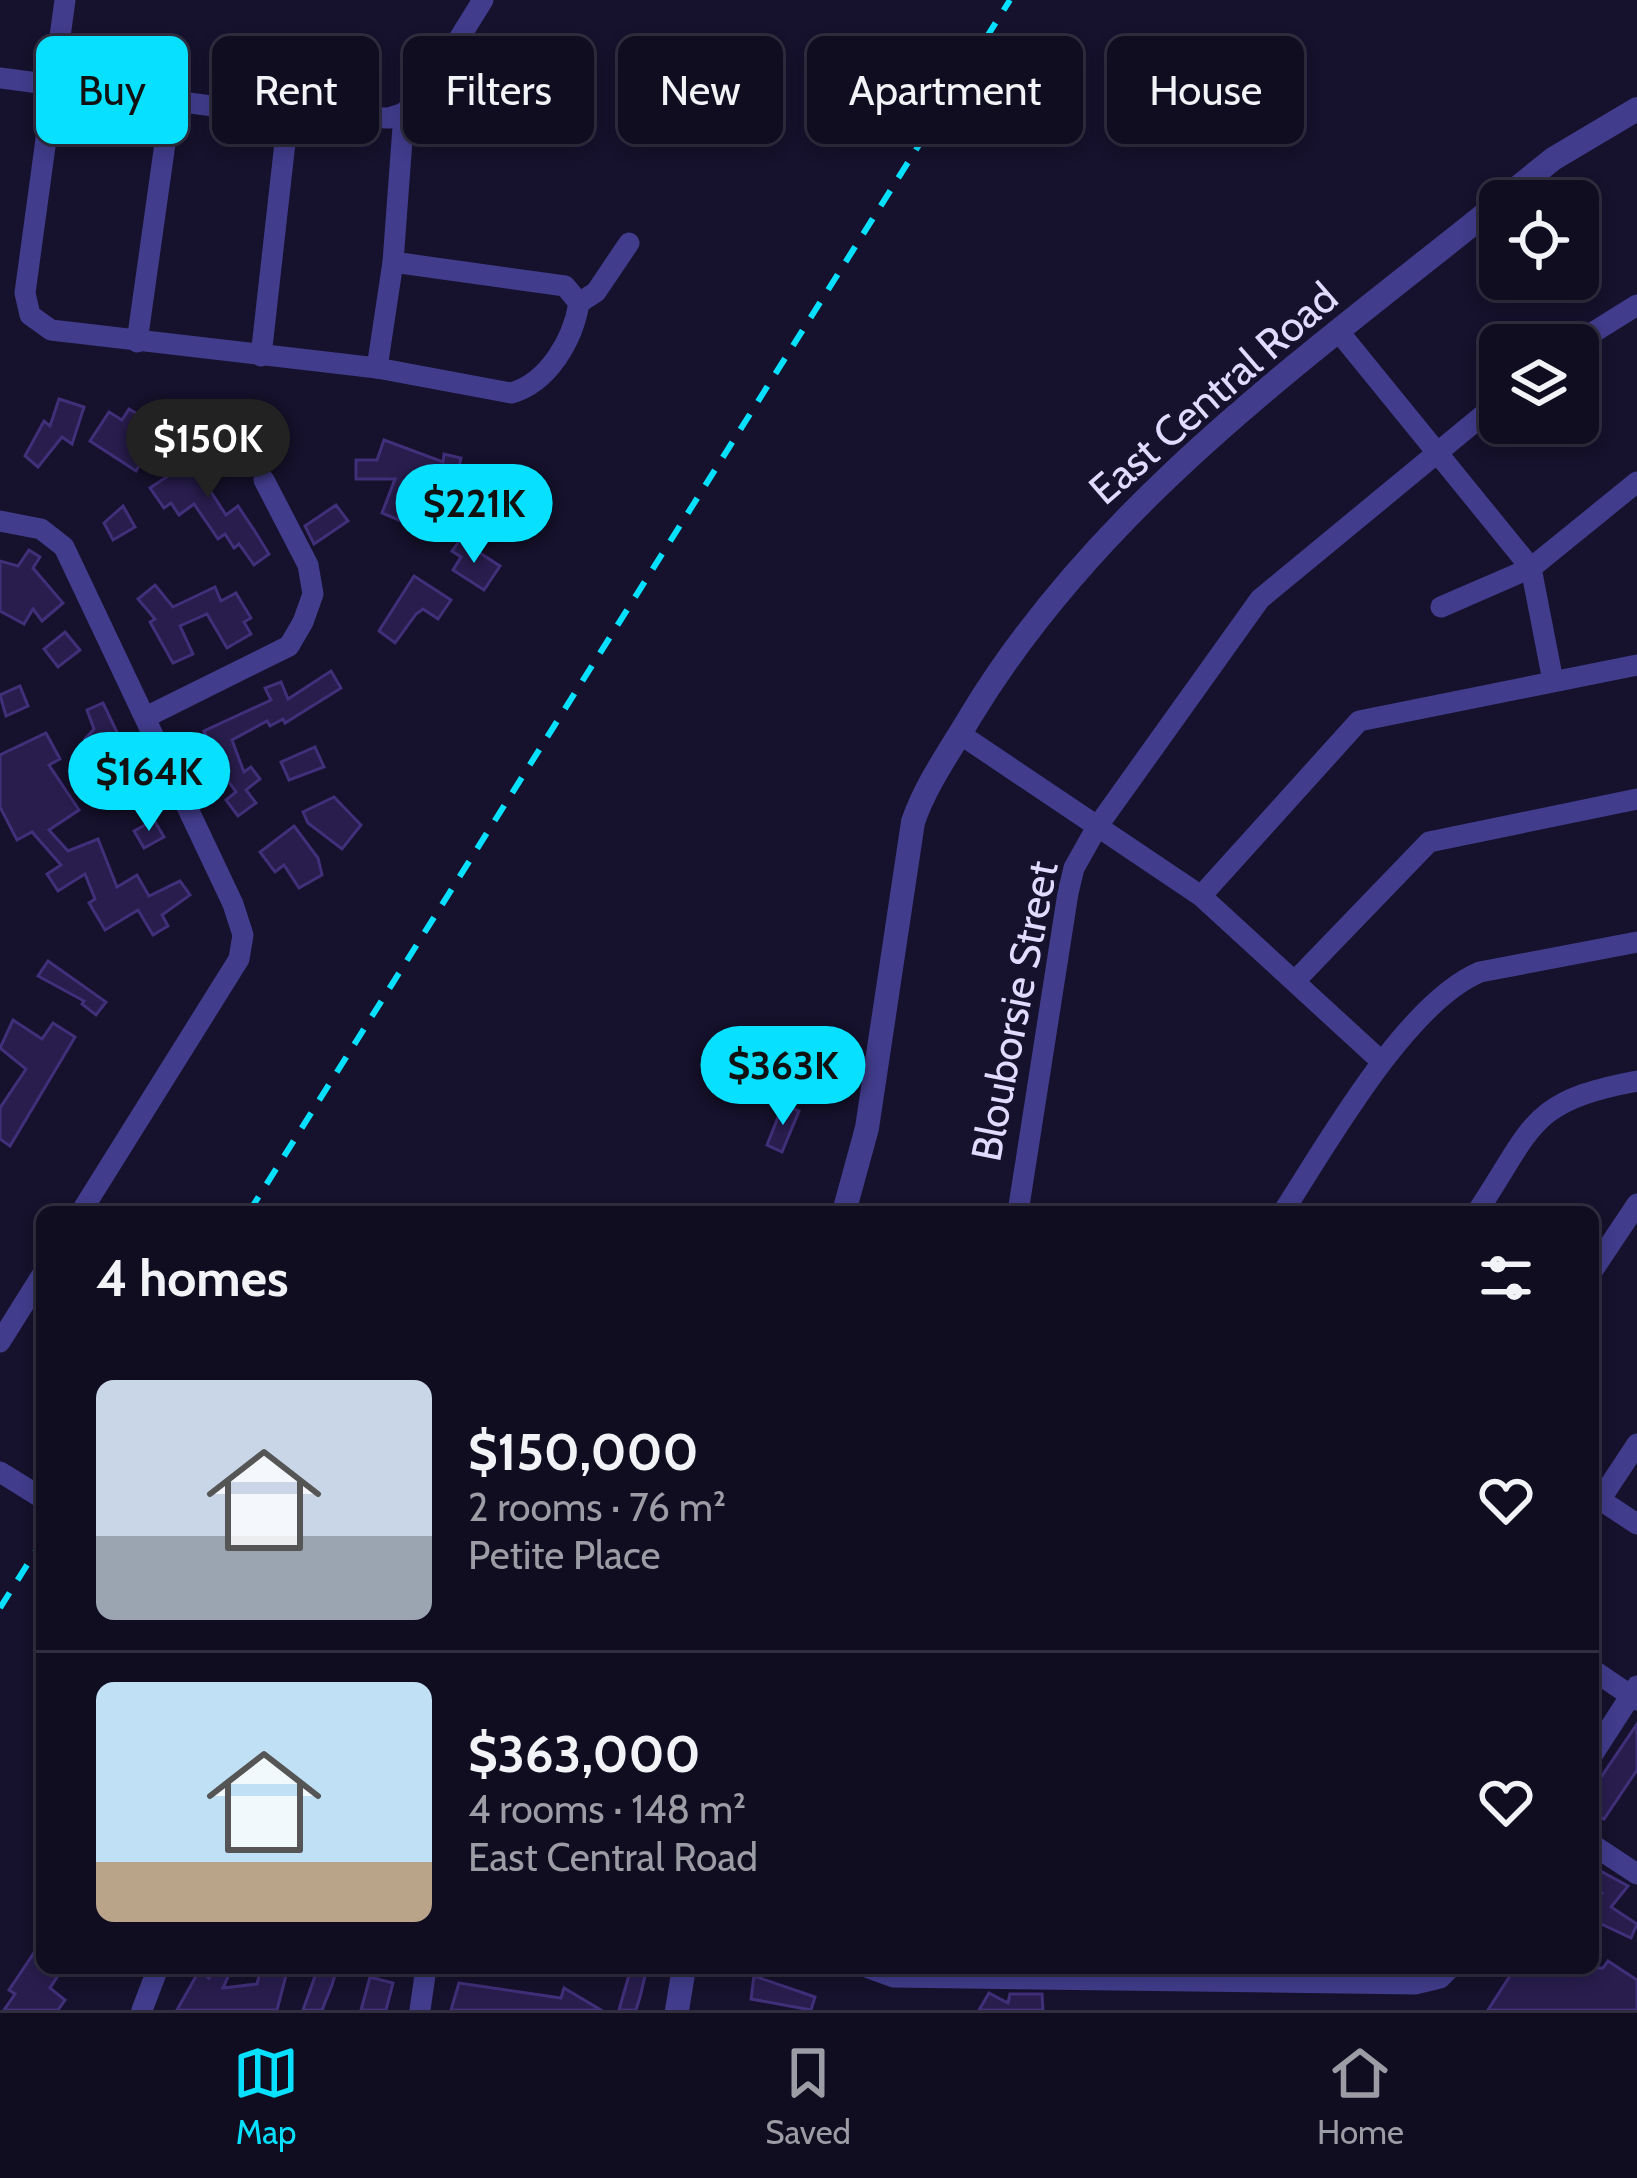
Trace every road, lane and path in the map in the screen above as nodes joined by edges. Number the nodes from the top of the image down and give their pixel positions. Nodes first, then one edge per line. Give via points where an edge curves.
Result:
1 (65, 0) edge
2 (483, 0) edge
3 (59, 36) edge
4 (460, 36) edge
5 (0, 78) edge
6 (36, 83) edge
7 (1637, 109) edge
8 (403, 127) edge
9 (44, 144) edge
10 (165, 144) edge
11 (285, 144) edge
12 (1526, 180) edge
13 (1479, 218) edge
14 (629, 243) dead end
15 (393, 262) junction
16 (579, 302) junction
17 (1637, 305) edge
18 (1599, 329) edge
19 (1339, 332) junction
20 (137, 342) junction
21 (261, 356) junction
22 (377, 368) junction
23 (1479, 418) edge
24 (1436, 453) junction
25 (264, 480) dead end
26 (1637, 482) edge
27 (0, 521) edge
28 (1531, 568) junction
29 (1441, 607) dead end
30 (1637, 665) edge
31 (1553, 681) junction
32 (146, 717) junction
33 (960, 734) junction
34 (1637, 799) edge
35 (1097, 827) junction
36 (1201, 896) junction
37 (1637, 942) edge
38 (1295, 981) junction
39 (1382, 1062) junction
40 (1637, 1081) edge
41 (1637, 1204) edge
42 (85, 1206) edge
43 (846, 1206) edge
44 (1019, 1206) edge
45 (1287, 1206) edge
46 (1481, 1206) edge
47 (1599, 1261) edge
48 (36, 1285) edge
49 (0, 1342) edge
50 (1637, 1444) edge
51 (0, 1472) edge
52 (1599, 1493) edge
53 (36, 1494) edge
54 (1599, 1499) edge
55 (1637, 1524) edge
56 (1599, 1673) edge
57 (1635, 1693) edge
58 (1599, 1745) edge
59 (1599, 1849) edge
60 (1637, 1874) edge
61 (156, 1974) edge
62 (425, 1974) edge
63 (683, 1974) edge
64 (886, 1974) edge
65 (985, 1974) edge
66 (1256, 1974) edge
67 (1440, 1974) edge
68 (1336, 1975) edge
69 (142, 2010) edge
70 (419, 2010) edge
71 (677, 2010) edge

1 - 3 street
2 - 4 street
5 - 6 street
7 - 12 street, East Central Road
8 - 15 street
9 - 20 street via 25,293 30,315 51,330
10 - 20 street
11 - 21 street
13 - 19 street, East Central Road
14 - 16 street via 596,292
15 - 16 street via 543,280 565,286
15 - 22 street
16 - 22 street via 576,324 530,388 511,393
17 - 18 street
19 - 24 street
19 - 33 street, East Central Road via 1127,515 1016,643
20 - 21 street
21 - 22 street
23 - 24 street, Blouborsie Street
24 - 28 street
24 - 35 street, Blouborsie Street via 1260,599
25 - 32 street via 308,565 313,594 303,622 290,646
26 - 28 street
27 - 32 street via 41,529 64,548
28 - 29 street
28 - 31 street
30 - 31 street
31 - 36 street via 1359,722
32 - 42 street via 233,904 243,944
33 - 35 street
33 - 43 street, East Central Road via 909,837 867,1128
34 - 38 street via 1429,842
35 - 36 street
35 - 44 street, Blouborsie Street via 1068,893
36 - 38 street
37 - 39 street via 1469,976
38 - 39 street
39 - 45 street
40 - 46 street via 1569,1095 1547,1109
41 - 47 street
48 - 49 street
50 - 52 street
51 - 53 street
54 - 55 street
56 - 57 street
57 - 58 street
59 - 60 street
61 - 69 street
62 - 70 street
63 - 71 street
64 - 65 street
66 - 68 street
67 - 68 street via 1424,1984

